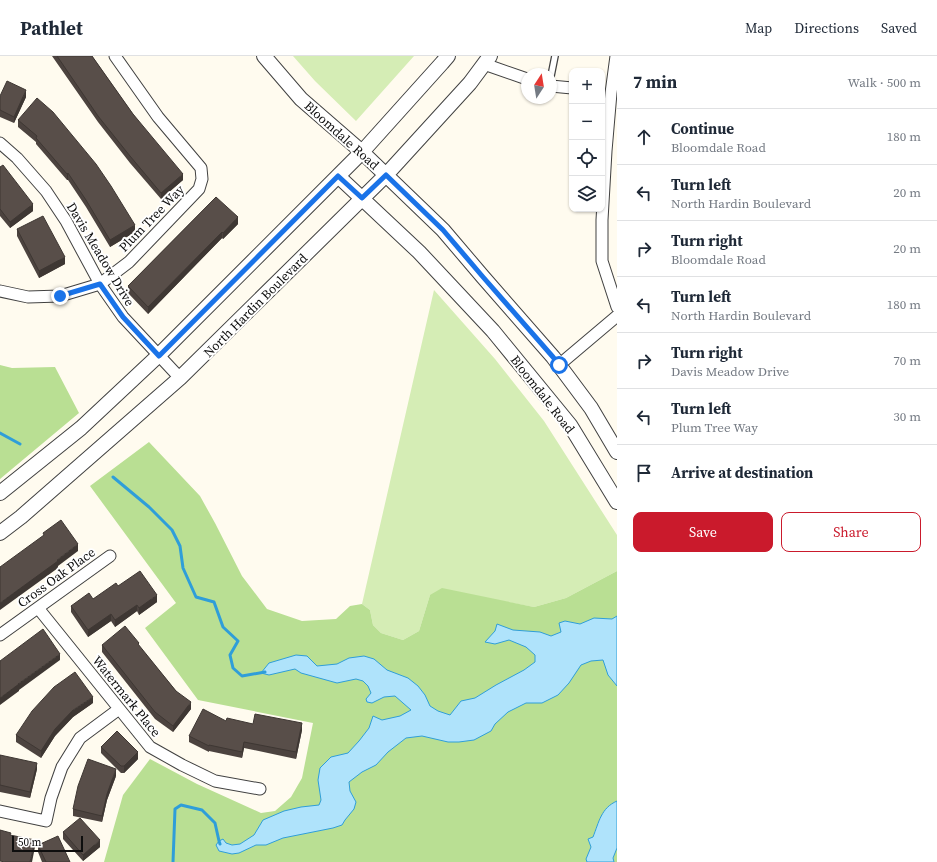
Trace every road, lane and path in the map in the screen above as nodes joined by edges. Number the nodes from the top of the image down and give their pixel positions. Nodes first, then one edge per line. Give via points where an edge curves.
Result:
1 (115, 56) edge
2 (264, 56) edge
3 (448, 56) edge
4 (555, 56) edge
5 (616, 56) edge
6 (487, 60) edge
7 (553, 68) edge
8 (521, 76) edge
9 (557, 87) edge
10 (569, 88) edge
11 (610, 93) edge
12 (0, 143) edge
13 (362, 152) junction
14 (386, 175) junction
15 (338, 176) junction
16 (362, 198) junction
17 (100, 284) junction
18 (0, 292) edge
19 (617, 307) edge
20 (617, 316) edge
21 (159, 356) junction
22 (559, 365) junction
23 (180, 378) junction
24 (617, 452) edge
25 (0, 493) edge
26 (617, 502) edge
27 (0, 533) edge
28 (110, 556) dead end
29 (38, 608) junction
30 (0, 635) edge
31 (119, 709) junction
32 (260, 789) dead end
33 (0, 811) edge

1 - 17 street, Plum Tree Way via 158,117 201,168 202,179 199,189 129,262
2 - 13 street, Bloomdale Road via 301,99
3 - 13 street
4 - 7 lane
5 - 11 street
6 - 8 street
6 - 14 street, North Hardin Boulevard via 470,83
9 - 10 street
11 - 19 street via 602,261
12 - 17 street, Davis Meadow Drive via 18,158 46,191 66,221
13 - 14 street, Bloomdale Road
13 - 15 street
14 - 16 street, North Hardin Boulevard
14 - 22 street, Bloomdale Road via 443,230
15 - 16 street, Bloomdale Road
15 - 21 street
16 - 23 street, North Hardin Boulevard
16 - 26 street, Bloomdale Road via 419,252 493,332 570,425
17 - 18 street, Plum Tree Way via 60,296 28,297
17 - 21 street, Davis Meadow Drive via 123,317
20 - 22 street
21 - 23 street, Davis Meadow Drive
21 - 25 street via 81,428
22 - 24 street, Bloomdale Road
23 - 27 street, North Hardin Boulevard
28 - 29 street, Cross Oak Place
29 - 30 street, Cross Oak Place
29 - 31 street, Watermark Place
31 - 32 street, Watermark Place via 150,747 215,781
31 - 33 street via 80,738 62,767 46,821

